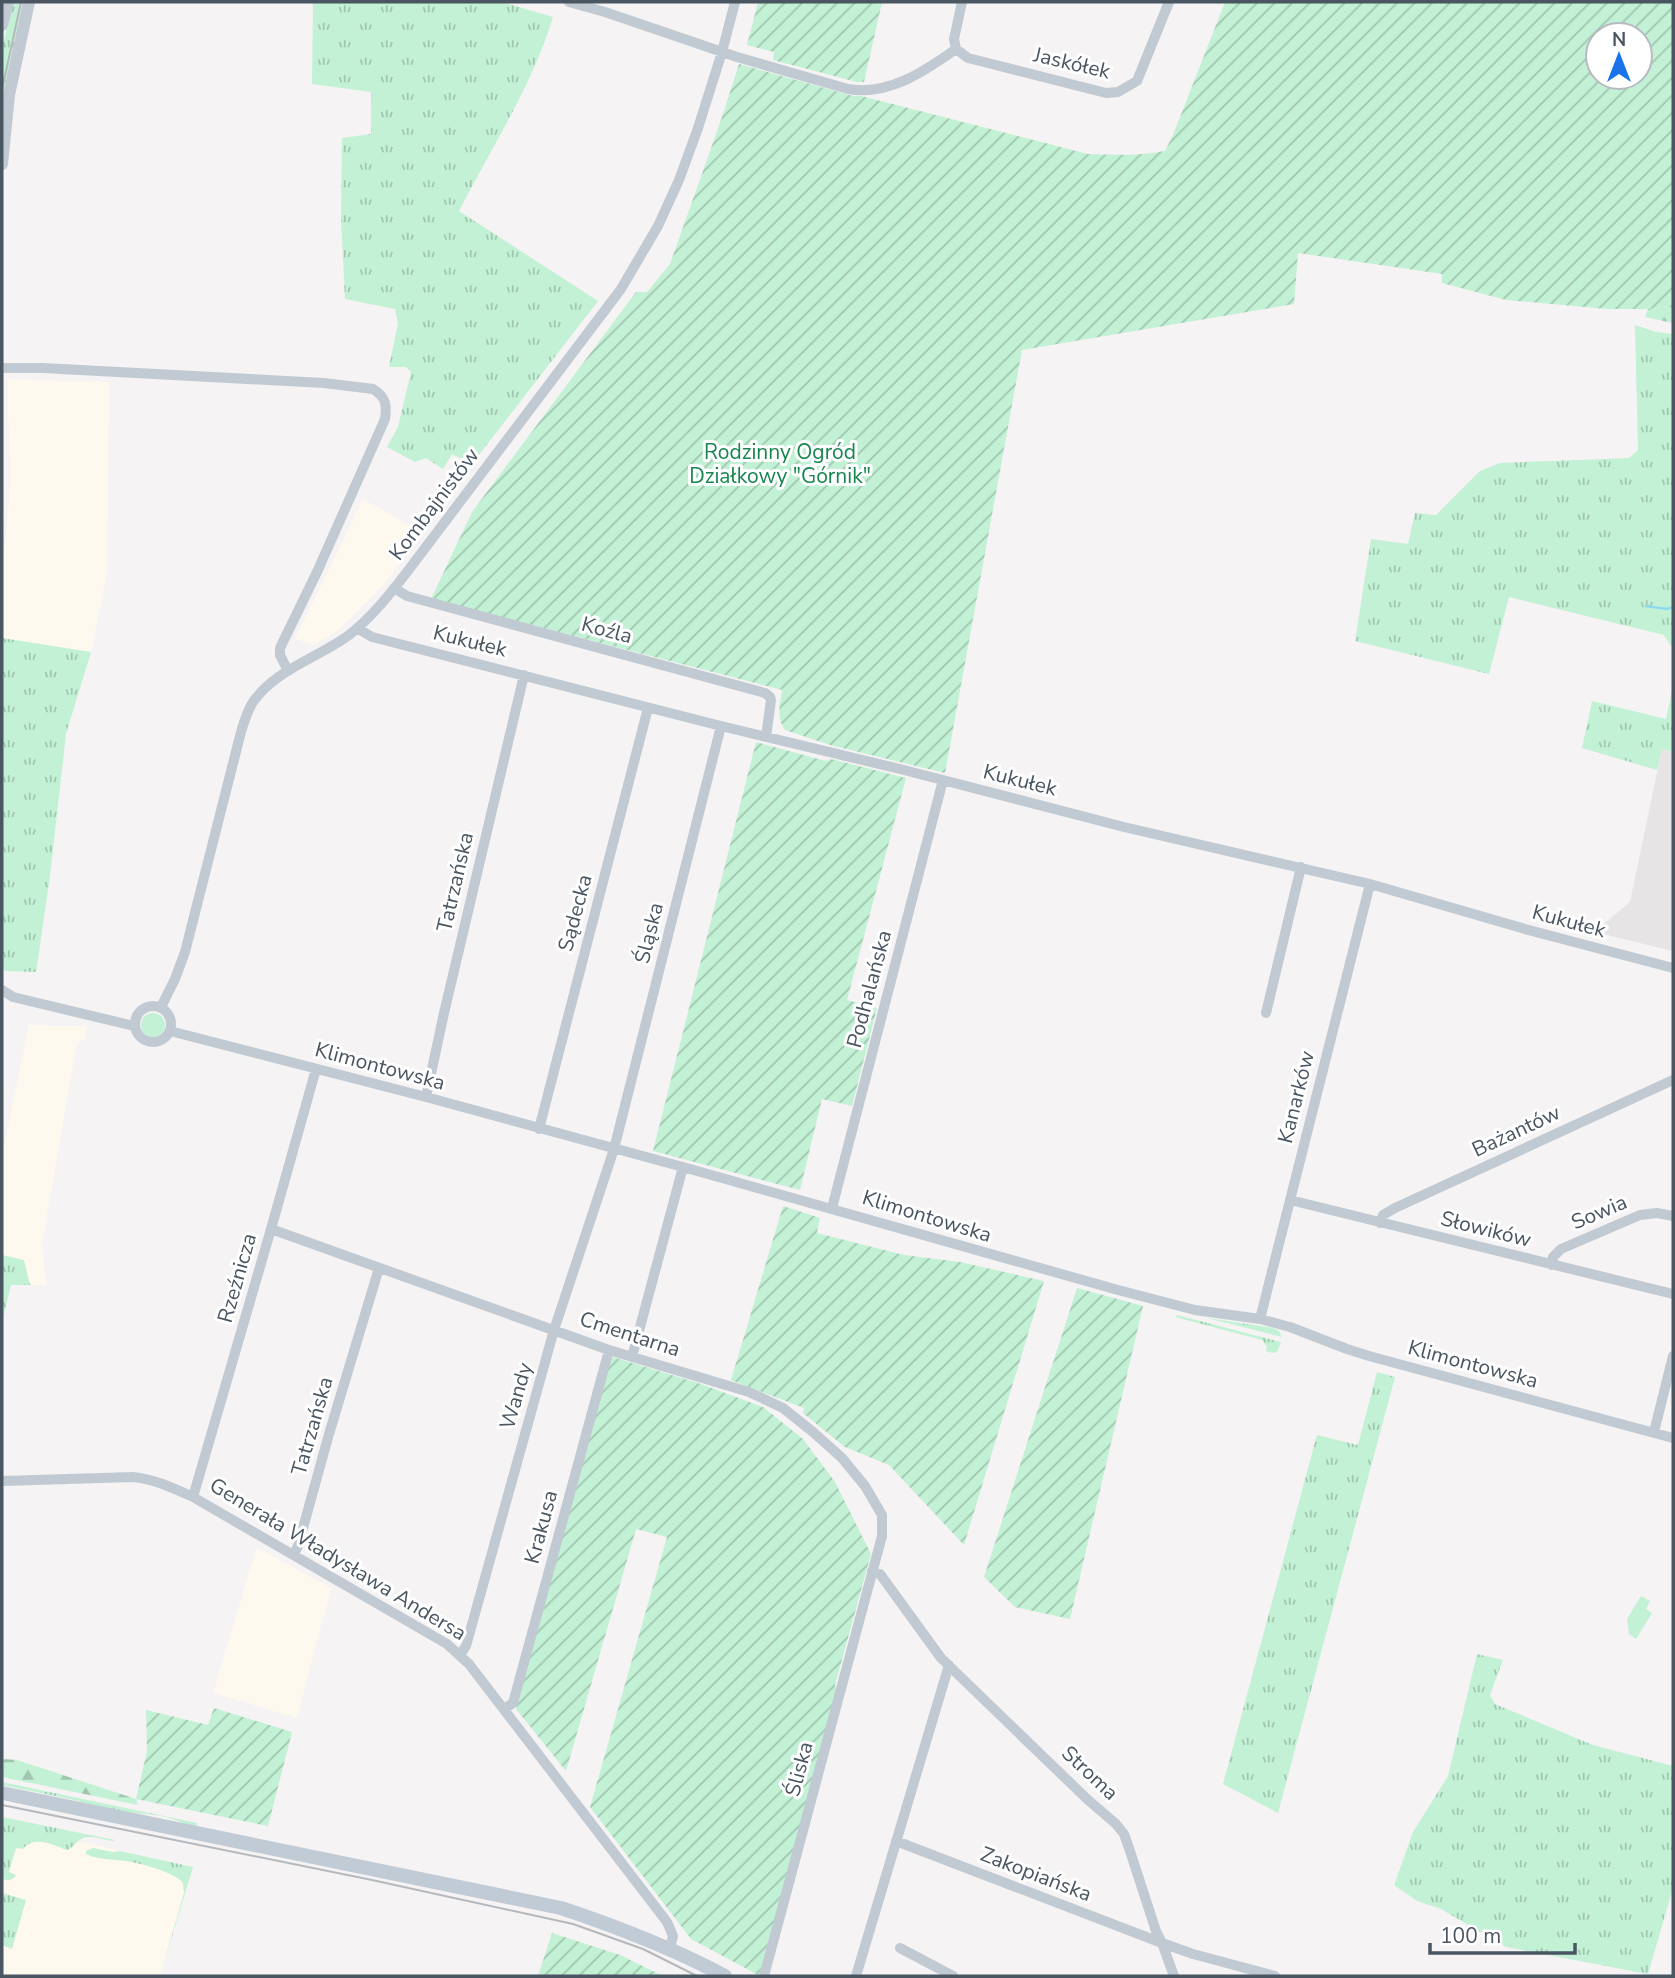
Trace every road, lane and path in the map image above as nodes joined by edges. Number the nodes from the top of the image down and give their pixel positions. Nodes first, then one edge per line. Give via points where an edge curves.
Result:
1 (8, 2) edge
2 (29, 2) edge
3 (569, 2) edge
4 (735, 2) edge
5 (962, 2) edge
6 (1169, 2) edge
7 (2, 25) edge
8 (956, 49) junction
9 (722, 52) junction
10 (2, 164) edge
11 (2, 368) edge
12 (394, 588) junction
13 (357, 628) junction
14 (288, 671) junction
15 (524, 675) junction
16 (648, 708) junction
17 (721, 726) junction
18 (766, 737) junction
19 (943, 780) junction
20 (1301, 867) junction
21 (1370, 884) junction
22 (1673, 968) edge
23 (2, 990) edge
24 (13, 997) junction
25 (2, 998) edge
26 (161, 1007) junction
27 (1266, 1013) dead end
28 (134, 1026) junction
29 (170, 1031) junction
30 (316, 1069) junction
31 (1673, 1080) edge
32 (426, 1097) junction
33 (539, 1129) junction
34 (614, 1149) junction
35 (683, 1167) junction
36 (1290, 1200) junction
37 (832, 1208) junction
38 (1673, 1216) edge
39 (1380, 1223) junction
40 (271, 1229) junction
41 (1551, 1265) junction
42 (379, 1268) junction
43 (1673, 1294) edge
44 (1260, 1319) junction
45 (554, 1330) junction
46 (610, 1350) junction
47 (1673, 1356) edge
48 (632, 1357) junction
49 (1654, 1432) junction
50 (1673, 1438) edge
51 (2, 1481) edge
52 (193, 1497) junction
53 (294, 1554) junction
54 (872, 1571) junction
55 (460, 1655) junction
56 (949, 1665) junction
57 (504, 1709) junction
58 (2, 1793) edge
59 (896, 1841) junction
60 (1162, 1943) junction
61 (670, 1948) junction
62 (900, 1948) dead end
63 (941, 1973) edge
64 (725, 1976) edge
65 (764, 1976) edge
66 (856, 1976) edge
67 (953, 1976) edge
68 (1174, 1976) edge
69 (1275, 1976) edge

1 - 7 street
2 - 10 street via 9,95
3 - 9 street
4 - 9 street, Kombajnistów
5 - 8 street
6 - 8 street, Jaskółek via 1137,81 1118,92 1106,93 968,58
8 - 9 street via 902,82 862,90
9 - 12 street, Kombajnistów via 679,180 626,281
11 - 14 street via 324,383 379,393 386,403 385,419 280,648
12 - 13 street, Kombajnistów
12 - 18 street, Koźla via 408,596 765,693 771,701
13 - 14 street, Kombajnistów
13 - 15 street, Kukułek via 372,637
14 - 26 street, Kombajnistów via 258,696 246,718 185,952
15 - 16 street, Kukułek
15 - 32 street, Tatrzańska
16 - 17 street, Kukułek
16 - 33 street, Sądecka
17 - 18 street, Kukułek
17 - 34 street, Śląska
18 - 19 street, Kukułek
19 - 20 street, Kukułek
19 - 37 street, Podhalańska
20 - 21 street, Kukułek
20 - 27 street
21 - 22 street, Kukułek
21 - 36 street, Kanarków
23 - 24 street
24 - 25 street
24 - 28 street
26 - 28 street via 142,1009
26 - 29 street via 170,1017
28 - 29 street via 148,1042 163,1039
29 - 30 street, Klimontowska
30 - 32 street, Klimontowska
30 - 40 street, Rzeźnicza
31 - 39 street, Bażantów via 1395,1208 1383,1215
32 - 33 street, Klimontowska
33 - 34 street, Klimontowska
34 - 35 street, Klimontowska
34 - 45 street, Wandy
35 - 37 street, Klimontowska
35 - 48 street
36 - 39 street, Słowików
36 - 44 street, Kanarków
37 - 44 street, Klimontowska via 1155,1300
38 - 41 street, Sowia via 1640,1215 1562,1249
39 - 41 street, Słowików
40 - 42 street, Cmentarna
40 - 52 street, Rzeźnicza
41 - 43 street, Słowików
42 - 45 street, Cmentarna
42 - 53 street, Tatrzańska
44 - 49 street, Klimontowska via 1350,1350
45 - 46 street, Cmentarna
45 - 55 street, Wandy
46 - 48 street, Cmentarna
46 - 57 street, Krakusa via 513,1703
47 - 49 street
48 - 54 street, Cmentarna via 749,1392 783,1408 813,1432 844,1460 882,1515 882,1536
49 - 50 street, Klimontowska
51 - 52 street, Generała Władysława Andersa via 147,1478
52 - 53 street, Generała Władysława Andersa
53 - 55 street, Generała Władysława Andersa
54 - 56 street, Stroma via 880,1574
54 - 65 street, Śliska
55 - 57 street, Generała Władysława Andersa
56 - 59 street
56 - 60 street, Stroma via 1124,1834
57 - 61 street, Generała Władysława Andersa via 667,1922 673,1936
58 - 61 main road via 561,1908
59 - 60 street, Zakopiańska
59 - 66 street
60 - 68 street, Stroma
60 - 69 street
61 - 64 main road
62 - 63 street
63 - 67 street

